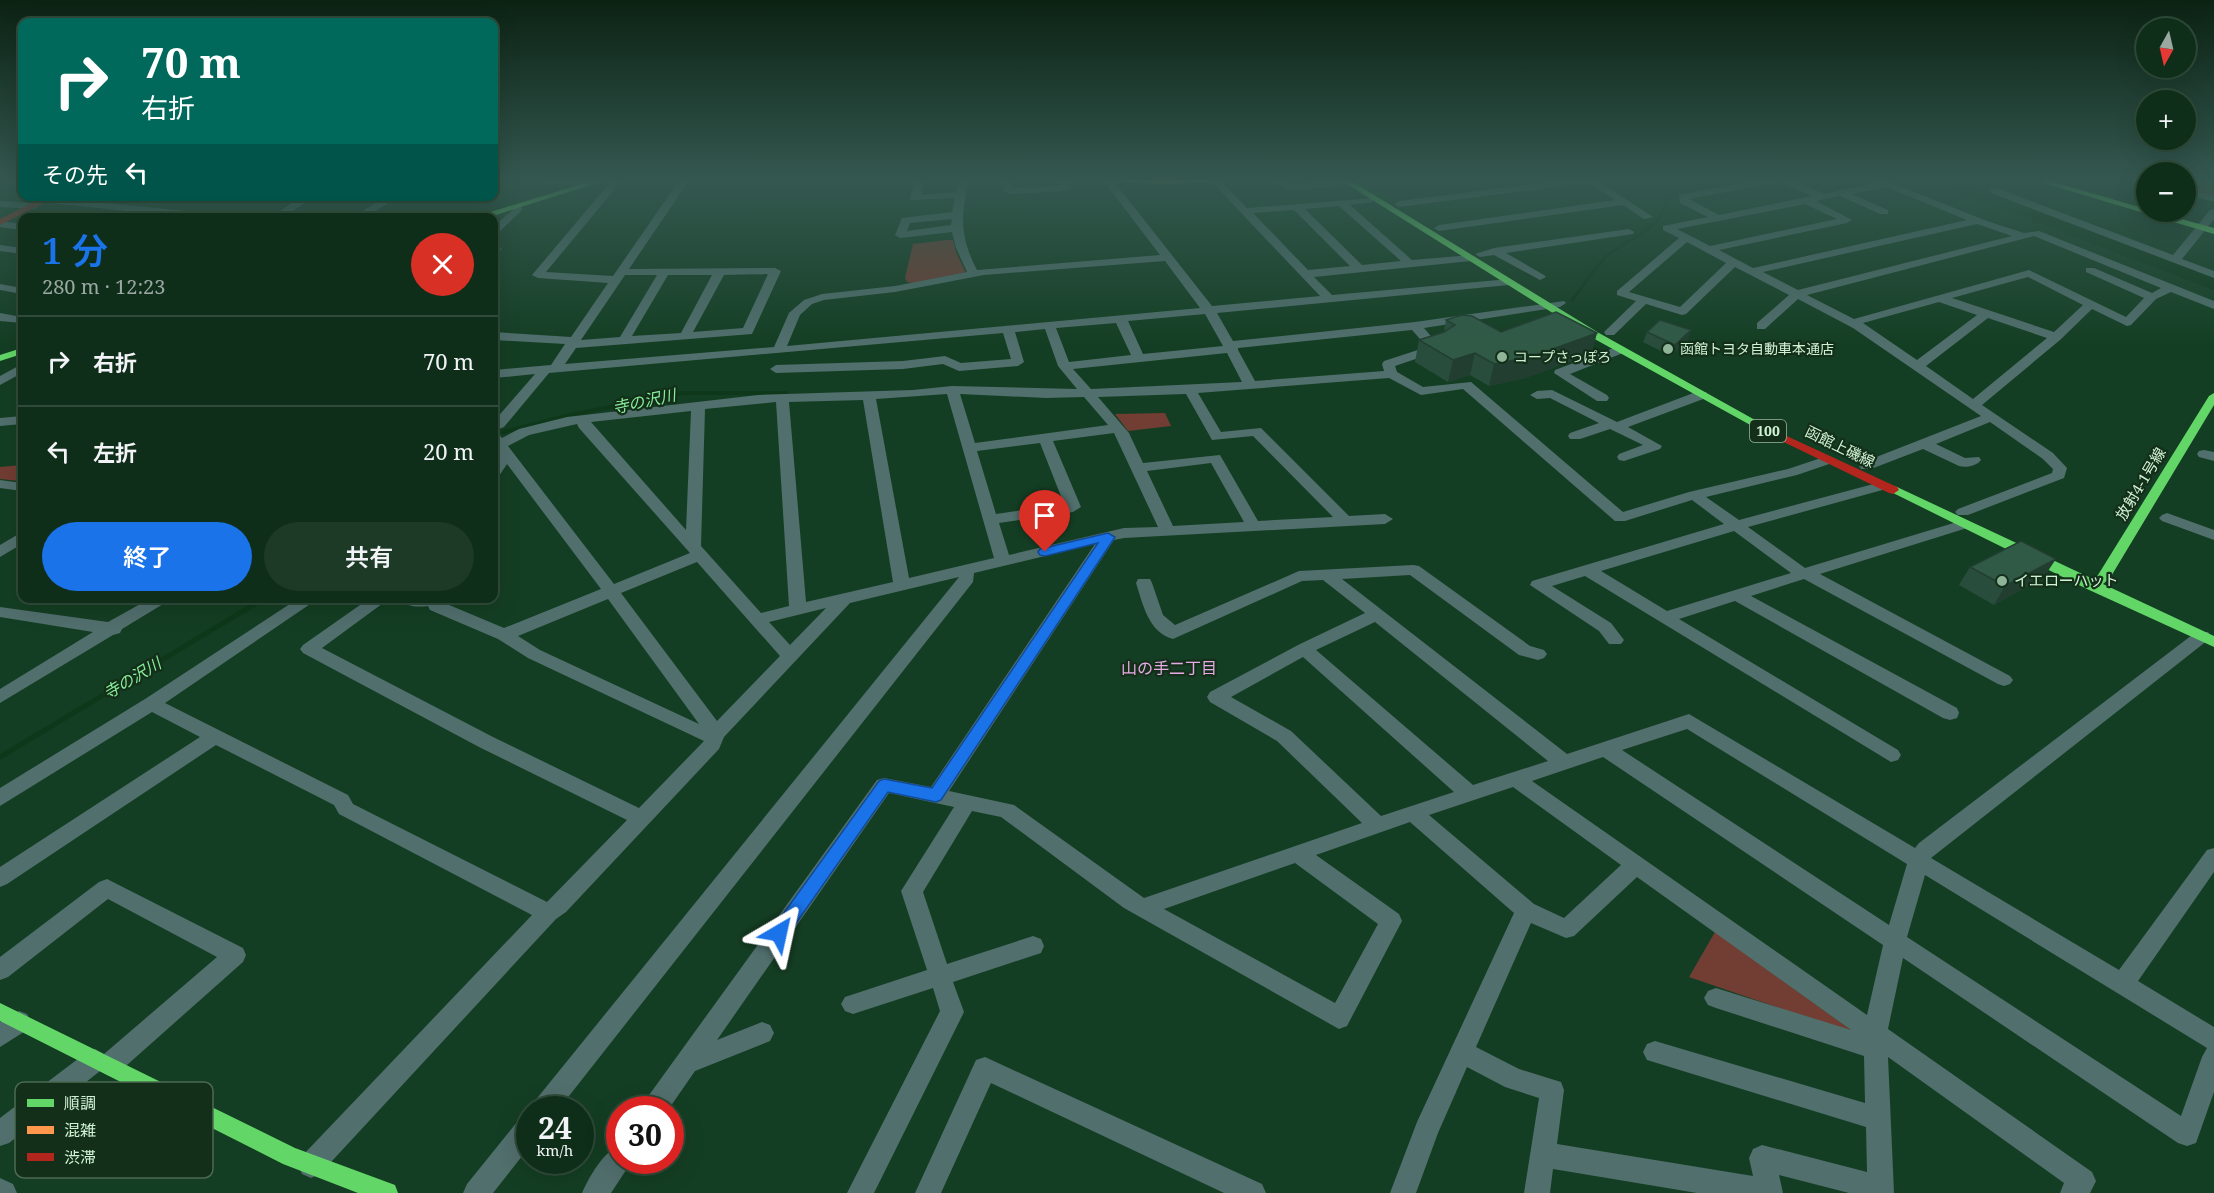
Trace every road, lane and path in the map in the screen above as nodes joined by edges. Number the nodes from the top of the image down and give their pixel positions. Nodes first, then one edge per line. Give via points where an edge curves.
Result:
1 (572, 235) edge
2 (647, 235) edge
3 (957, 235) edge
4 (1149, 235) edge
5 (1267, 235) edge
6 (1325, 235) edge
7 (1377, 235) edge
8 (1444, 235) edge
9 (1450, 235) edge
10 (1611, 235) edge
11 (1681, 235) edge
12 (1778, 235) edge
13 (1917, 235) edge
14 (2017, 235) edge
15 (2030, 235) edge
16 (2039, 235) edge
17 (2109, 235) edge
18 (2202, 235) edge
19 (2024, 237) junction
20 (1688, 238) junction
21 (0, 248) edge
22 (1710, 249) junction
23 (18, 250) edge
24 (1481, 254) junction
25 (1167, 258) junction
26 (2175, 260) junction
27 (1737, 263) junction
28 (1410, 264) junction
29 (1359, 269) junction
30 (2090, 270) dead end
31 (720, 271) junction
32 (1754, 271) junction
33 (664, 272) junction
34 (974, 274) junction
35 (1305, 274) junction
36 (2214, 275) edge
37 (618, 276) junction
38 (1540, 277) dead end
39 (1509, 282) junction
40 (0, 287) edge
41 (2170, 288) junction
42 (18, 290) edge
43 (1797, 294) junction
44 (2152, 297) junction
45 (1939, 298) junction
46 (1329, 299) junction
47 (1644, 300) junction
48 (2091, 304) junction
49 (2214, 304) edge
50 (1554, 305) junction
51 (1208, 310) junction
52 (1986, 314) junction
53 (0, 316) edge
54 (1120, 318) junction
55 (18, 319) edge
56 (1851, 323) junction
57 (1049, 325) junction
58 (1415, 326) junction
59 (1761, 326) dead end
60 (1008, 329) junction
61 (1610, 332) junction
62 (498, 336) edge
63 (685, 336) junction
64 (2056, 337) junction
65 (622, 342) junction
66 (572, 343) junction
67 (829, 346) junction
68 (1232, 347) junction
69 (778, 350) junction
70 (1619, 350) junction
71 (18, 352) edge
72 (0, 358) edge
73 (1139, 358) junction
74 (1064, 366) junction
75 (1918, 366) junction
76 (552, 368) junction
77 (776, 369) dead end
78 (18, 370) edge
79 (498, 374) edge
80 (1390, 374) junction
81 (0, 381) edge
82 (817, 383) junction
83 (1251, 386) junction
84 (952, 390) junction
85 (1190, 390) junction
86 (1020, 393) junction
87 (1088, 393) junction
88 (868, 395) junction
89 (1537, 395) dead end
90 (1701, 395) junction
91 (2214, 396) edge
92 (1602, 398) dead end
93 (782, 399) junction
94 (1974, 405) junction
95 (698, 406) junction
96 (1026, 410) dead end
97 (1992, 417) junction
98 (584, 419) junction
99 (18, 420) edge
100 (0, 422) edge
101 (498, 425) edge
102 (1613, 425) junction
103 (1118, 428) junction
104 (1575, 436) dead end
105 (1045, 438) junction
106 (1925, 444) junction
107 (500, 445) edge
108 (968, 448) junction
109 (1624, 457) dead end
110 (1827, 460) junction
111 (1974, 460) dead end
112 (1866, 466) junction
113 (1139, 468) junction
114 (0, 484) edge
115 (18, 486) edge
116 (1881, 486) junction
117 (1694, 495) junction
118 (1963, 518) junction
119 (2167, 518) dead end
120 (1385, 519) dead end
121 (990, 520) junction
122 (1345, 521) junction
123 (1253, 525) junction
124 (1737, 525) junction
125 (1168, 531) junction
126 (2214, 535) edge
127 (1108, 537) junction
128 (0, 538) edge
129 (18, 539) edge
130 (18, 541) edge
131 (696, 551) junction
132 (0, 552) edge
133 (1003, 562) junction
134 (966, 570) junction
135 (1587, 570) junction
136 (1804, 573) junction
137 (1326, 574) junction
138 (2097, 582) junction
139 (1144, 583) dead end
140 (902, 586) junction
141 (611, 591) junction
142 (1737, 595) junction
143 (843, 600) junction
144 (156, 603) edge
145 (303, 603) edge
146 (375, 603) edge
147 (435, 603) edge
148 (798, 610) junction
149 (0, 612) edge
150 (1377, 614) junction
151 (1666, 617) junction
152 (757, 619) junction
153 (114, 629) junction
154 (504, 635) junction
155 (2210, 636) edge
156 (1615, 640) dead end
157 (1304, 649) junction
158 (1538, 654) dead end
159 (790, 656) junction
160 (2004, 680) dead end
161 (0, 697) edge
162 (151, 704) junction
163 (1950, 713) dead end
164 (716, 734) junction
165 (214, 737) junction
166 (1604, 748) junction
167 (1891, 755) dead end
168 (1563, 762) junction
169 (1515, 779) junction
170 (1470, 794) junction
171 (936, 795) junction
172 (0, 798) edge
173 (967, 802) junction
174 (1413, 813) junction
175 (642, 818) junction
176 (1378, 826) junction
177 (1298, 855) junction
178 (2214, 856) edge
179 (1918, 861) junction
180 (1636, 864) junction
181 (0, 878) edge
182 (1144, 908) junction
183 (1526, 910) junction
184 (548, 913) junction
185 (1895, 942) junction
186 (1033, 946) dead end
187 (0, 970) edge
188 (941, 974) junction
189 (2122, 985) junction
190 (1716, 998) dead end
191 (853, 1004) dead end
192 (10, 1017) edge
193 (762, 1034) dead end
194 (0, 1035) edge
195 (2214, 1040) edge
196 (1875, 1042) junction
197 (1463, 1052) junction
198 (1655, 1052) dead end
199 (2214, 1057) edge
200 (102, 1063) junction
201 (687, 1063) junction
202 (75, 1082) edge
203 (141, 1082) edge
204 (554, 1096) edge
205 (663, 1096) edge
206 (213, 1117) edge
207 (1878, 1119) junction
208 (15, 1124) edge
209 (0, 1134) edge
210 (516, 1143) edge
211 (1543, 1155) junction
212 (311, 1165) junction
213 (609, 1174) edge
214 (373, 1191) edge
215 (1881, 1191) edge
216 (476, 1193) edge
217 (595, 1193) edge
218 (860, 1193) edge
219 (928, 1193) edge
220 (1253, 1193) edge
221 (1403, 1193) edge
222 (1537, 1193) edge
223 (2073, 1193) edge

1 - 37 street via 538,275
2 - 37 street
3 - 34 street
4 - 25 street
5 - 35 street
6 - 29 street
7 - 28 street
8 - 24 main road, 函館上磯線 / 100
9 - 24 main road, 函館上磯線 / 100
10 - 24 street
11 - 20 street
12 - 22 street
13 - 32 street
14 - 19 street
15 - 19 street
16 - 41 street
17 - 26 street
18 - 26 street
19 - 43 street
20 - 22 street
20 - 47 street via 1621,293
21 - 23 street
22 - 27 street
24 - 28 street
24 - 38 street
24 - 39 main road, 函館上磯線 / 100
24 - 50 main road, 函館上磯線 / 100
25 - 34 street
25 - 51 street
26 - 36 street
27 - 32 street
27 - 47 street via 1730,265 1682,311
28 - 29 street
29 - 35 street
30 - 44 street
31 - 33 street
31 - 63 street
31 - 63 street via 775,271 748,331
32 - 43 street
33 - 37 street
33 - 65 street
34 - 69 street via 814,299 795,313
35 - 46 street
37 - 66 street
39 - 46 street
39 - 50 main road, 函館上磯線 / 100
40 - 42 street
41 - 44 street
41 - 49 street
43 - 56 street
43 - 59 street
44 - 48 street via 2127,322
45 - 48 street via 2029,273
45 - 52 street
45 - 56 street
46 - 51 street
47 - 61 street
48 - 64 street
50 - 58 street
50 - 61 main road, 函館上磯線 / 100
50 - 70 main road, 函館上磯線 / 100
51 - 54 street
51 - 68 street
52 - 64 street
52 - 75 street
53 - 55 street
54 - 57 street
54 - 73 street
56 - 75 street
57 - 60 street
57 - 74 street
58 - 68 street
58 - 80 street via 1436,348 1388,364
60 - 67 street
60 - 82 street via 1018,362 959,367 945,360
61 - 112 main road, 函館上磯線 / 100 via 1697,382
62 - 66 street
63 - 65 street
64 - 94 street
65 - 66 street
66 - 76 street
67 - 69 street
67 - 82 street
68 - 73 street
68 - 83 street
69 - 76 street
70 - 90 main road, 函館上磯線 / 100
70 - 92 street via 1560,373
71 - 72 main road
73 - 74 street
74 - 87 street
75 - 94 street
76 - 79 street
76 - 101 street
77 - 82 street
78 - 81 street
80 - 83 street
80 - 117 street via 1421,392 1466,385 1620,518
82 - 88 street
82 - 93 street
83 - 85 street
84 - 86 street
84 - 88 street
84 - 108 street
85 - 87 street
85 - 122 street via 1217,437 1256,431
86 - 87 street
86 - 96 street
87 - 103 street
88 - 140 street
89 - 102 street via 1552,394
90 - 102 street
90 - 110 main road, 函館上磯線 / 100
91 - 138 main road, 放射4-1号線
93 - 95 street
93 - 148 street
94 - 97 street
95 - 98 street
95 - 131 street
97 - 106 street
97 - 118 street via 2048,456 2060,468 2058,475
98 - 107 street via 524,432
98 - 131 street via 584,425
99 - 100 street
102 - 104 street
102 - 109 street via 1655,446
103 - 105 street
103 - 113 street
105 - 108 street
105 - 121 street via 1073,507
106 - 111 street via 1964,464
106 - 112 street
107 - 141 street
108 - 121 street
110 - 116 main road, 函館上磯線 / 100
110 - 117 street
112 - 118 main road, 函館上磯線 / 100
113 - 123 street via 1215,458
113 - 125 street
114 - 115 street
116 - 118 main road, 函館上磯線 / 100
116 - 124 street
117 - 124 street
118 - 136 street
118 - 138 main road, 函館上磯線 / 100
119 - 126 street
120 - 122 street
121 - 133 street
122 - 123 street
123 - 125 street
124 - 135 street
124 - 136 street
125 - 127 street
127 - 133 street
127 - 171 street
128 - 129 street
130 - 132 street
131 - 141 street
131 - 152 street
133 - 134 street
134 - 140 street
134 - 204 street via 967,578
135 - 151 street
135 - 156 street via 1538,585 1605,627
136 - 142 street
136 - 160 street
137 - 139 street via 1299,576 1173,633 1155,617
137 - 150 street
137 - 158 street via 1413,570 1525,651
138 - 155 main road, 函館上磯線 / 100
140 - 143 street
141 - 154 street
141 - 164 street
142 - 151 street
142 - 163 street
143 - 148 street
143 - 159 street
144 - 153 street
145 - 162 street
146 - 175 street via 309,649
147 - 154 street
148 - 152 street
149 - 153 street
150 - 157 street
150 - 168 street
151 - 167 street
152 - 159 street
153 - 161 street
154 - 164 street via 534,654 703,734
155 - 179 street via 1926,849
157 - 170 street
157 - 176 street via 1216,697 1284,736
159 - 164 street
162 - 165 street
162 - 172 street
164 - 175 street via 712,744
165 - 181 street
165 - 184 street via 341,800 346,809
166 - 168 street
166 - 179 street via 1689,721
166 - 185 street
168 - 169 street
169 - 170 street
169 - 180 street
170 - 174 street
171 - 173 street
171 - 201 street via 884,785
173 - 182 street via 1007,810
173 - 188 street via 912,891
174 - 176 street
174 - 183 street
175 - 184 street
176 - 177 street
177 - 182 street
177 - 182 street via 1391,921 1339,1018
178 - 189 street
179 - 185 street
179 - 189 street
180 - 183 street via 1566,929
180 - 196 street
183 - 197 street
184 - 212 street
185 - 196 street
185 - 199 street via 2187,1134
186 - 188 street
187 - 200 street via 106,888 235,955
188 - 191 street
188 - 218 street via 952,1012
189 - 195 street
190 - 196 street
192 - 194 street
192 - 200 main road
193 - 201 street
196 - 207 street
196 - 223 street via 2083,1181
197 - 211 street via 1515,1079 1552,1090
197 - 221 street via 1426,1131
198 - 207 street
200 - 202 street
200 - 203 main road
201 - 205 street
206 - 212 main road
207 - 215 street
208 - 209 street
210 - 216 street
211 - 215 street via 1770,1192 1762,1158
211 - 222 street
212 - 214 main road
213 - 217 street
219 - 220 street via 985,1068

